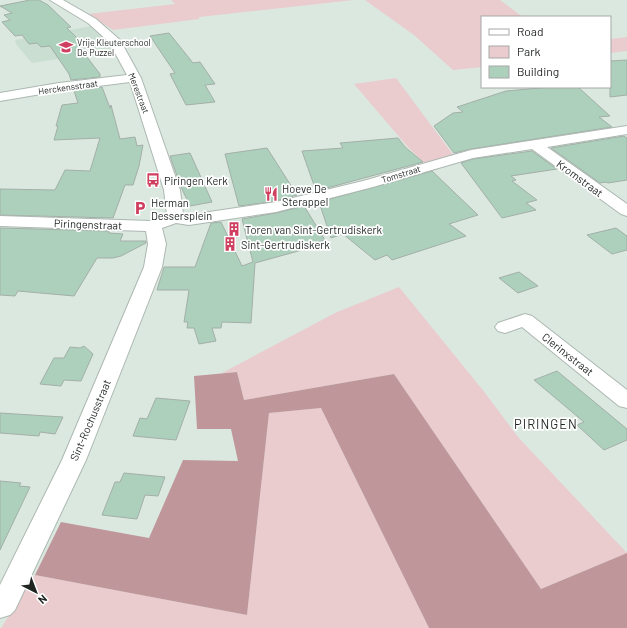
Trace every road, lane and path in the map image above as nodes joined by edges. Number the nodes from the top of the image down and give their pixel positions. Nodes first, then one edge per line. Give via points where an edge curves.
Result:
1 (55, 0) edge
2 (135, 78) junction
3 (0, 97) edge
4 (627, 130) edge
5 (534, 144) junction
6 (627, 212) edge
7 (175, 218) junction
8 (0, 221) edge
9 (154, 226) junction
10 (506, 327) dead end
11 (627, 401) edge
12 (0, 607) edge

1 - 2 street, Merestraat via 92,21 114,40
2 - 3 street, Herckensstraat
2 - 7 street, Merestraat via 172,190
4 - 5 street, Tomstraat
5 - 6 street, Kromstraat
5 - 7 street, Tomstraat via 471,154 276,207 195,219
7 - 9 street, Piringenstraat
8 - 9 street, Piringenstraat
9 - 12 street, Sint-Rochusstraat via 157,244 153,266 74,460 5,602
10 - 11 street, Clerinxstraat via 525,320

